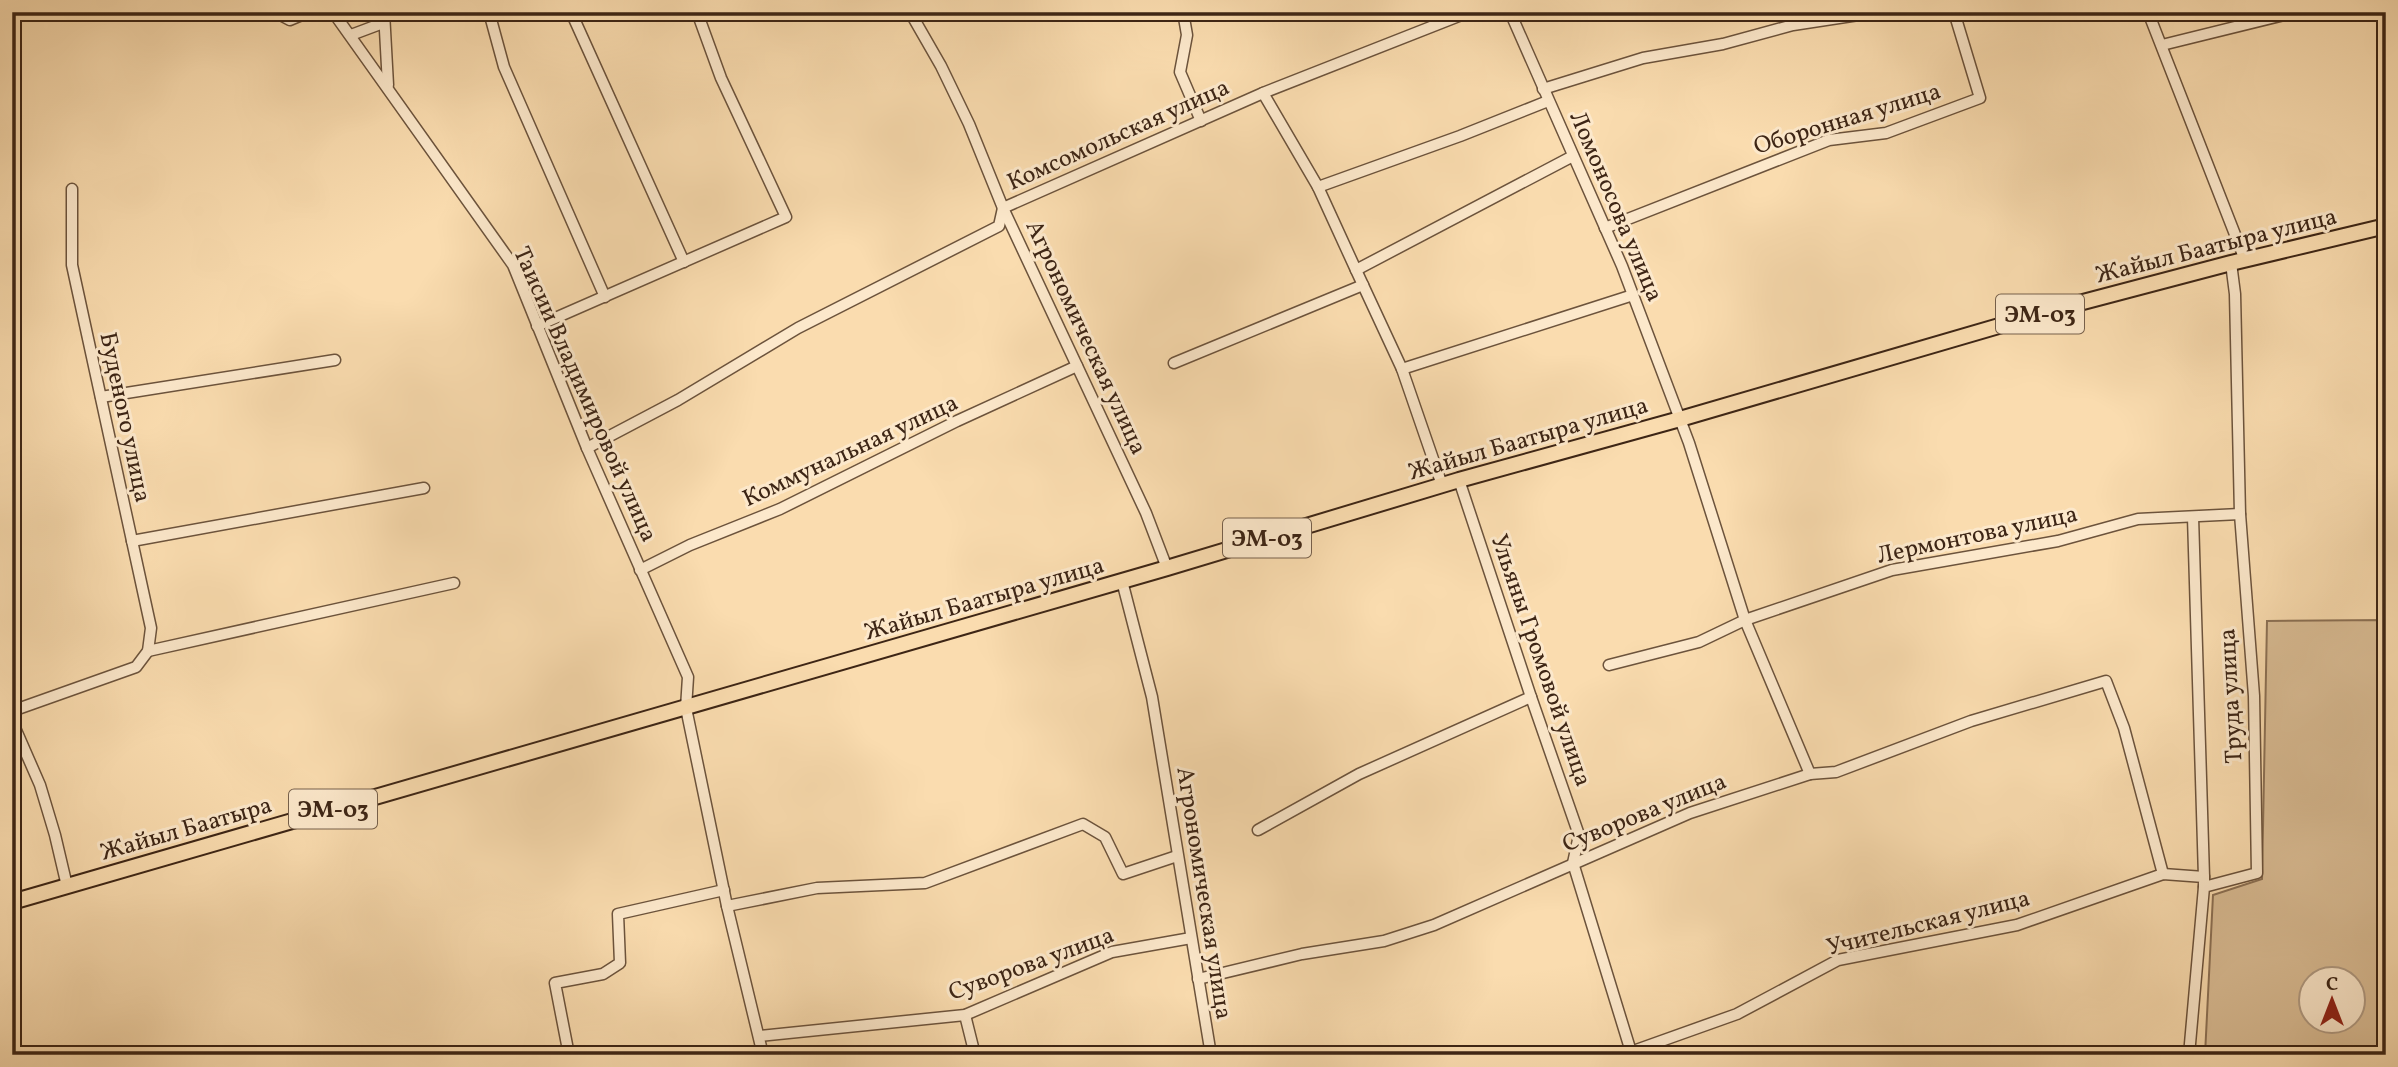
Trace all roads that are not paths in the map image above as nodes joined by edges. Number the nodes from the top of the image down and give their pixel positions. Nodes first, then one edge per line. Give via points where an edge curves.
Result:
1 (275, 12) edge
2 (309, 12) edge
3 (333, 12) edge
4 (489, 12) edge
5 (571, 12) edge
6 (697, 12) edge
7 (910, 12) edge
8 (1183, 12) edge
9 (1469, 12) edge
10 (1510, 12) edge
11 (1878, 12) edge
12 (1954, 12) edge
13 (2148, 12) edge
14 (2296, 12) edge
15 (384, 18) edge
16 (351, 35) junction
17 (2162, 45) junction
18 (388, 87) junction
19 (1543, 89) junction
20 (1263, 93) junction
21 (1548, 101) junction
22 (1201, 121) junction
23 (1573, 156) junction
24 (1318, 187) junction
25 (72, 189) dead end
26 (1003, 208) junction
27 (2386, 226) edge
28 (1605, 228) junction
29 (684, 262) junction
30 (2238, 262) junction
31 (1356, 270) junction
32 (1363, 285) junction
33 (1633, 295) junction
34 (605, 297) junction
35 (537, 326) junction
36 (335, 360) dead end
37 (1174, 363) dead end
38 (1077, 366) junction
39 (1402, 369) junction
40 (101, 397) junction
41 (1680, 419) junction
42 (587, 448) junction
43 (1459, 480) junction
44 (1442, 485) junction
45 (424, 488) dead end
46 (2240, 514) junction
47 (2193, 517) junction
48 (132, 541) junction
49 (1167, 568) junction
50 (640, 570) junction
51 (1122, 581) junction
52 (454, 583) dead end
53 (1745, 621) junction
54 (148, 651) junction
55 (1609, 666) dead end
56 (1531, 697) junction
57 (686, 708) junction
58 (12, 711) edge
59 (12, 721) edge
60 (1810, 774) junction
61 (1258, 830) dead end
62 (1177, 856) junction
63 (1573, 863) junction
64 (2163, 874) junction
65 (2204, 882) junction
66 (67, 886) junction
67 (724, 890) junction
68 (12, 902) edge
69 (727, 906) junction
70 (1191, 938) junction
71 (1198, 979) junction
72 (965, 1015) junction
73 (760, 1036) junction
74 (1629, 1054) edge
75 (569, 1055) edge
76 (764, 1055) edge
77 (975, 1055) edge
78 (1211, 1055) edge
79 (2189, 1055) edge

1 - 2 street via 290,20
3 - 16 street, Таисии Владимировой улица
4 - 34 street via 505,68
5 - 29 street
6 - 29 street via 721,78 786,217
7 - 26 street, Агрономическая улица via 970,124
8 - 22 street via 1187,35 1180,72
9 - 20 street, Комсомольская улица
10 - 19 street, Ломоносова улица
11 - 19 street via 1793,25 1723,44 1643,58
12 - 28 street, Оборонная улица via 1980,98 1886,133 1829,140
13 - 17 street
14 - 17 street
15 - 16 street
15 - 18 street
16 - 18 street, Таисии Владимировой улица
17 - 30 street
18 - 35 street, Таисии Владимировой улица via 513,265
19 - 21 street, Ломоносова улица
20 - 22 street, Комсомольская улица
20 - 24 street
21 - 23 street, Ломоносова улица
21 - 24 street
22 - 26 street, Комсомольская улица
23 - 28 street, Ломоносова улица
23 - 31 street
24 - 31 street
25 - 40 street, Буденого улица via 72,264
26 - 38 street, Агрономическая улица
26 - 42 street, Комсомольская улица via 999,226 798,328
27 - 30 highway, Жайыл Баатыра улица / ЭМ-03
28 - 33 street, Ломоносова улица
29 - 34 street
30 - 41 highway, Жайыл Баатыра улица / ЭМ-03 via 2064,307
30 - 46 street, Труда улица
31 - 32 street
32 - 37 street
32 - 39 street
33 - 39 street
33 - 41 street, Ломоносова улица
34 - 35 street
35 - 42 street, Таисии Владимировой улица
36 - 40 street
38 - 49 street, Агрономическая улица
38 - 50 street, Коммунальная улица via 780,509
39 - 44 street
40 - 48 street, Буденого улица
41 - 43 highway, Жайыл Баатыра улица / ЭМ-03
41 - 53 street, Ломоносова улица
42 - 50 street, Таисии Владимировой улица
43 - 44 highway, Жайыл Баатыра улица / ЭМ-03
43 - 56 street, Ульяны Громовой улица
44 - 49 highway, Жайыл Баатыра улица / ЭМ-03
45 - 48 street
46 - 47 street, Лермонтова улица
46 - 65 street, Труда улица via 2254,696 2257,873
47 - 53 street, Лермонтова улица via 2137,519 2059,541 1892,570
47 - 65 street
48 - 54 street, Буденого улица via 151,628
49 - 51 highway, Жайыл Баатыра улица / ЭМ-03
50 - 57 street, Таисии Владимировой улица via 688,677
51 - 57 highway, Жайыл Баатыра улица / ЭМ-03
51 - 62 street, Агрономическая улица via 1152,697
52 - 54 street
53 - 55 street, Лермонтова улица via 1699,642
53 - 60 street, Ломоносова улица
54 - 58 street via 136,667
56 - 61 street via 1359,774
56 - 63 street, Ульяны Громовой улица via 1579,835
57 - 66 highway, Жайыл Баатыра / ЭМ-03
57 - 67 street, Таисии Владимировой улица
59 - 66 street via 40,785
60 - 63 street, Суворова улица via 1690,813
60 - 64 street, Суворова улица via 1836,772 1971,721 2106,681 2124,727
62 - 69 street via 1123,874 1105,837 1083,824 925,883 817,888
62 - 70 street, Агрономическая улица
63 - 71 street, Суворова улица via 1434,925 1384,941 1302,954
63 - 74 street, Ульяны Громовой улица
64 - 65 street, Учительская улица
64 - 74 street, Учительская улица via 2017,925 1838,960 1737,1014
65 - 79 street
66 - 68 highway, Жайыл Баатыра / ЭМ-03
67 - 69 street
67 - 75 street via 618,914 620,963 603,974 555,983
69 - 73 street
70 - 71 street, Агрономическая улица
70 - 72 street, Суворова улица via 1112,951
71 - 78 street, Агрономическая улица
72 - 73 street, Суворова улица
72 - 77 street
73 - 76 street

